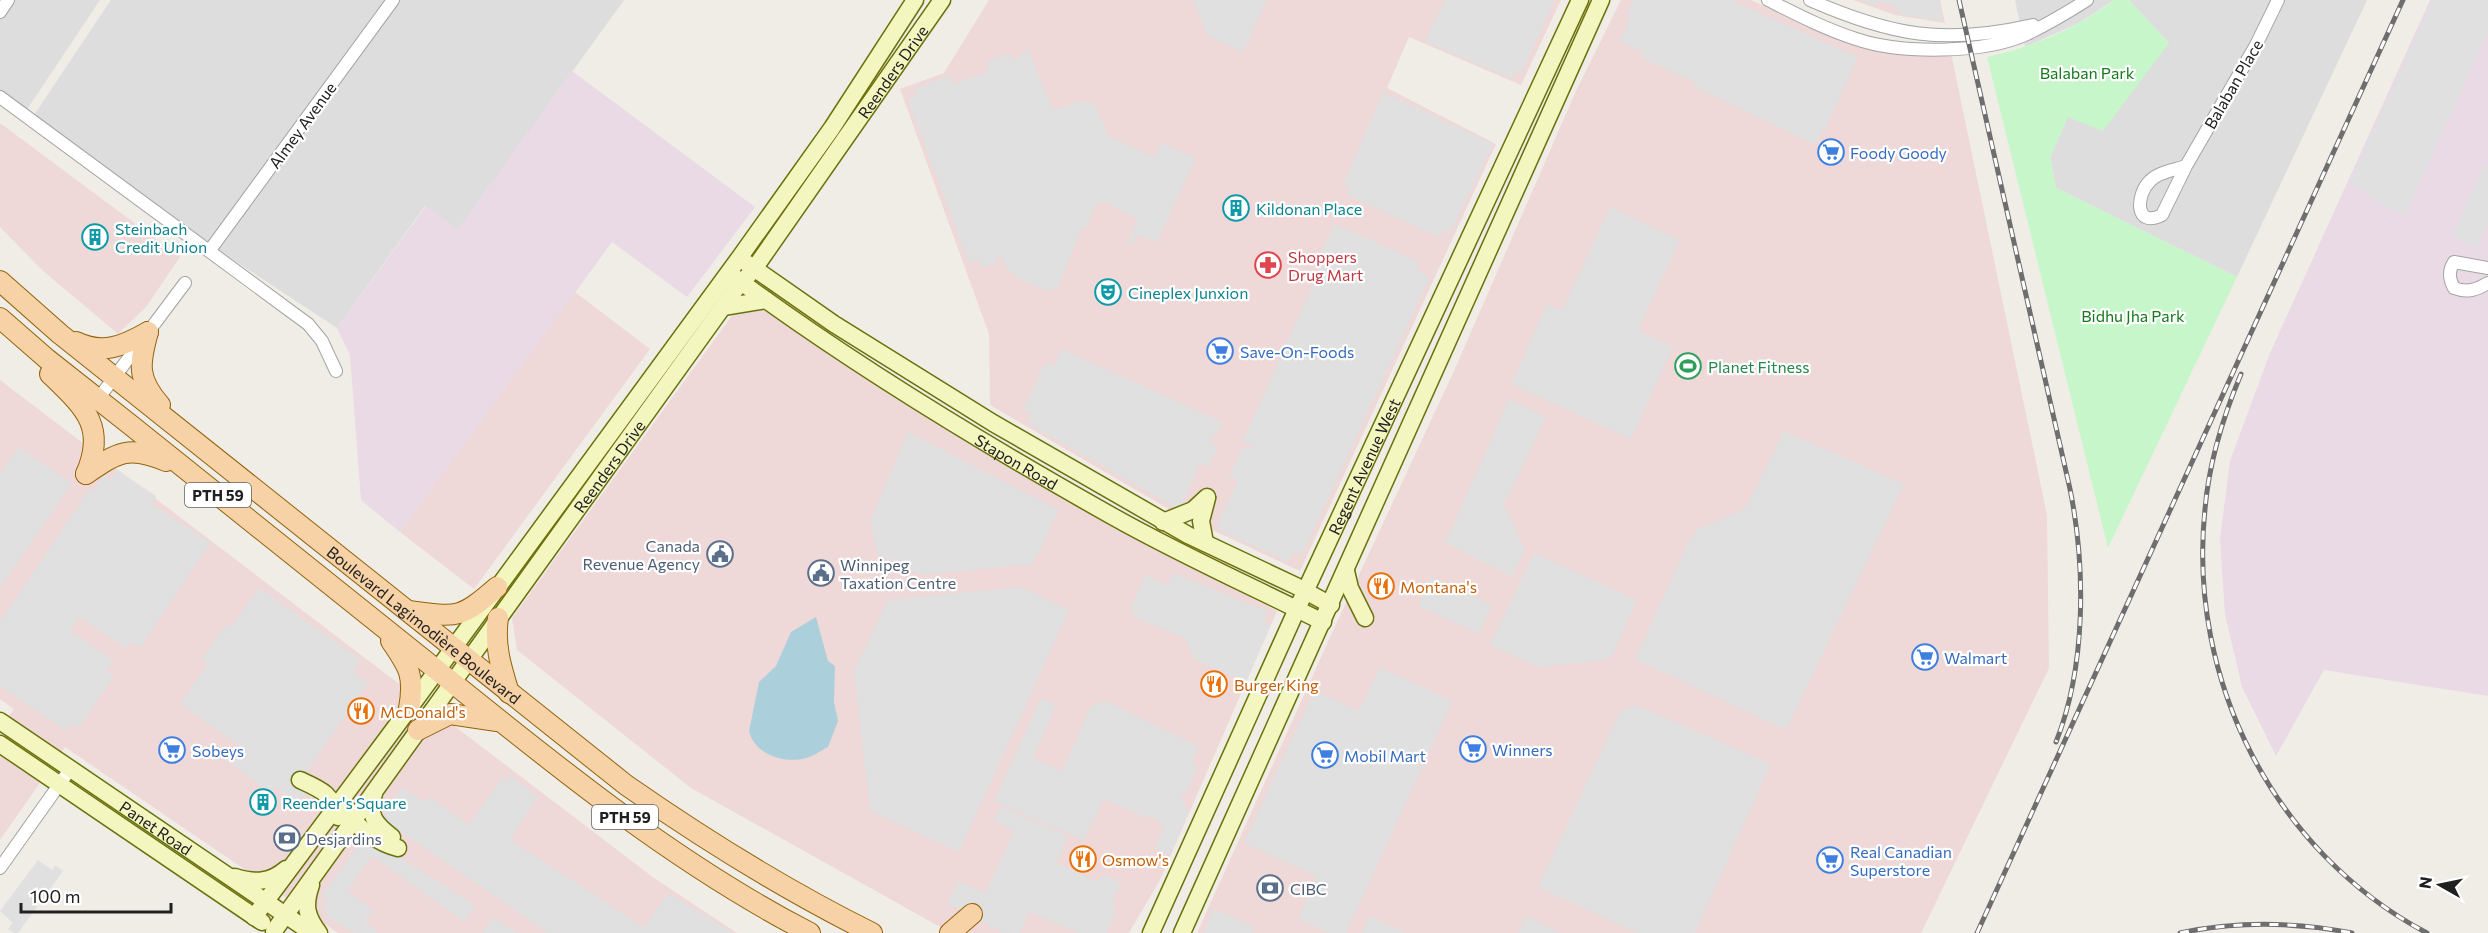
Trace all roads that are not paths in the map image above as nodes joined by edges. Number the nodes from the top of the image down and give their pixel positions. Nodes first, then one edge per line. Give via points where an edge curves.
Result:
1 (8, 0) edge
2 (393, 0) edge
3 (915, 0) edge
4 (942, 0) edge
5 (1580, 0) edge
6 (1601, 0) edge
7 (1768, 0) edge
8 (1810, 0) edge
9 (2087, 0) edge
10 (2278, 0) edge
11 (0, 12) edge
12 (2051, 20) junction
13 (1546, 74) junction
14 (1565, 81) junction
15 (0, 96) edge
16 (1555, 102) junction
17 (1526, 117) junction
18 (1516, 140) junction
19 (1528, 162) junction
20 (2186, 166) junction
21 (1476, 228) junction
22 (210, 250) junction
23 (740, 257) junction
24 (1461, 258) junction
25 (1485, 262) junction
26 (2488, 268) edge
27 (754, 269) junction
28 (734, 277) junction
29 (0, 281) edge
30 (185, 283) dead end
31 (2488, 283) edge
32 (1471, 290) junction
33 (766, 300) junction
34 (723, 307) junction
35 (0, 318) edge
36 (148, 332) junction
37 (60, 334) junction
38 (28, 342) junction
39 (336, 371) dead end
40 (114, 377) junction
41 (98, 399) junction
42 (993, 423) junction
43 (627, 426) junction
44 (193, 440) junction
45 (982, 441) junction
46 (189, 472) junction
47 (1123, 496) junction
48 (1113, 517) junction
49 (1163, 522) junction
50 (1188, 536) junction
51 (1205, 543) junction
52 (1172, 547) junction
53 (1346, 571) junction
54 (497, 587) junction
55 (1306, 591) junction
56 (1331, 604) junction
57 (1297, 609) junction
58 (405, 610) junction
59 (498, 618) junction
60 (1365, 618) dead end
61 (377, 622) junction
62 (1323, 622) junction
63 (461, 653) junction
64 (436, 670) junction
65 (452, 682) junction
66 (509, 693) junction
67 (409, 708) junction
68 (0, 721) edge
69 (500, 722) junction
70 (394, 729) junction
71 (418, 730) junction
72 (0, 744) edge
73 (1228, 764) junction
74 (71, 768) junction
75 (1254, 775) junction
76 (60, 784) junction
77 (375, 791) junction
78 (335, 808) junction
79 (353, 821) junction
80 (314, 836) junction
81 (296, 861) junction
82 (0, 868) edge
83 (316, 871) junction
84 (224, 873) junction
85 (267, 902) junction
86 (286, 915) junction
87 (254, 917) junction
88 (276, 932) edge
89 (312, 933) edge
90 (320, 933) edge
91 (810, 933) edge
92 (872, 933) edge
93 (950, 933) edge
94 (972, 933) edge
95 (1151, 933) edge
96 (1182, 933) edge

1 - 11 street
2 - 22 street, Almey Avenue
3 - 23 street, Reenders Drive
4 - 27 street, Reenders Drive
5 - 13 street, Regent Avenue West
6 - 14 street, Regent Avenue West
7 - 12 street via 1855,39 1920,50 2000,42
8 - 12 street via 1864,22 1906,33 1999,33
9 - 12 street
10 - 20 street, Balaban Place
13 - 14 street
13 - 17 street, Regent Avenue West
14 - 16 street, Regent Avenue West
15 - 22 street
16 - 17 street
16 - 19 street, Regent Avenue West
17 - 18 street, Regent Avenue West
18 - 19 street
18 - 21 street, Regent Avenue West
19 - 25 street, Regent Avenue West
20 - 20 street, Balaban Place via 2162,215 2154,219 2145,217 2139,203 2149,182
21 - 24 street, Regent Avenue West
21 - 25 street via 1478,248
22 - 39 street via 308,324 322,341
23 - 27 street, Stapon Road
23 - 28 street, Reenders Drive
24 - 32 street
24 - 55 street, Regent Avenue West
25 - 32 street, Regent Avenue West
26 - 31 street via 2454,262 2449,275 2454,288 2464,291
27 - 28 street, Reenders Drive
27 - 42 street, Stapon Road
28 - 33 street, Stapon Road
28 - 34 street, Reenders Drive
28 - 43 street, Reenders Drive
29 - 37 main road, Boulevard Lagimodière Boulevard / PTH 59
30 - 36 street
32 - 53 street, Regent Avenue West
33 - 34 street
33 - 45 street, Stapon Road via 823,341
34 - 43 street, Reenders Drive
35 - 38 main road, Boulevard Lagimodière Boulevard / PTH 59
36 - 37 main road via 103,350 83,346
36 - 40 street
36 - 44 main road via 141,357 144,381 153,397
37 - 40 main road, Boulevard Lagimodière Boulevard / PTH 59
38 - 41 main road, Boulevard Lagimodière Boulevard / PTH 59
38 - 46 main road via 45,369 86,414 92,427 95,452 86,474 111,457 132,451 152,455
40 - 41 street
40 - 44 main road, Boulevard Lagimodière Boulevard / PTH 59
41 - 46 main road, Boulevard Lagimodière Boulevard / PTH 59
42 - 45 street
42 - 47 street, Stapon Road
43 - 54 street, Reenders Drive
43 - 59 street, Reenders Drive
44 - 58 main road, Boulevard Lagimodière Boulevard / PTH 59
45 - 48 street, Stapon Road
46 - 61 main road, Boulevard Lagimodière Boulevard / PTH 59
47 - 48 street
47 - 49 street, Stapon Road
48 - 52 street, Stapon Road
49 - 50 street, Stapon Road
49 - 51 street via 1193,510 1207,497 1201,521
50 - 51 street, Stapon Road
50 - 52 street
51 - 55 street, Stapon Road
52 - 57 street, Stapon Road
53 - 56 street, Regent Avenue West
53 - 60 street
54 - 58 main road via 470,610 455,615
54 - 63 street, Reenders Drive
55 - 56 street, Stapon Road
55 - 57 street, Regent Avenue West
56 - 62 street, Regent Avenue West
57 - 62 street, Stapon Road
57 - 73 street, Regent Avenue West
58 - 63 main road, Boulevard Lagimodière Boulevard / PTH 59
59 - 63 street, Reenders Drive
59 - 66 main road via 495,635
61 - 64 main road, Boulevard Lagimodière Boulevard / PTH 59
61 - 67 main road via 412,676
62 - 75 street, Regent Avenue West
63 - 64 street, Reenders Drive
63 - 65 street, Reenders Drive
63 - 66 main road, Boulevard Lagimodière Boulevard / PTH 59
64 - 65 main road, Boulevard Lagimodière Boulevard / PTH 59
64 - 67 street, Reenders Drive
65 - 69 main road, Boulevard Lagimodière Boulevard / PTH 59
65 - 71 street, Reenders Drive
66 - 92 main road, Boulevard Lagimodière Boulevard / PTH 59 via 626,785 693,831 773,881
67 - 70 street, Reenders Drive
68 - 74 street, Panet Road
69 - 71 main road via 450,714
69 - 91 main road, Boulevard Lagimodière Boulevard / PTH 59 via 660,842
70 - 78 street, Reenders Drive
70 - 79 street via 387,750 352,801
71 - 77 street, Reenders Drive
72 - 76 street, Panet Road
73 - 75 street
73 - 95 street, Regent Avenue West
74 - 76 street
74 - 84 street, Panet Road
75 - 96 street, Regent Avenue West
76 - 82 street
76 - 87 street, Panet Road
77 - 79 street, Reenders Drive
77 - 79 street via 372,817 398,848
78 - 80 street, Reenders Drive
78 - 80 street via 332,799 320,789 300,780 320,806 321,823
78 - 83 street via 336,832
79 - 83 street, Reenders Drive
80 - 81 street, Reenders Drive
81 - 84 street via 264,882
81 - 85 street, Reenders Drive
83 - 86 street, Reenders Drive
83 - 90 street via 306,904 307,914
84 - 85 street, Panet Road
85 - 86 street, Panet Road
85 - 87 street, Reenders Drive
86 - 88 street, Reenders Drive
86 - 89 street, Panet Road
87 - 88 street, Panet Road
93 - 94 main road via 972,914

